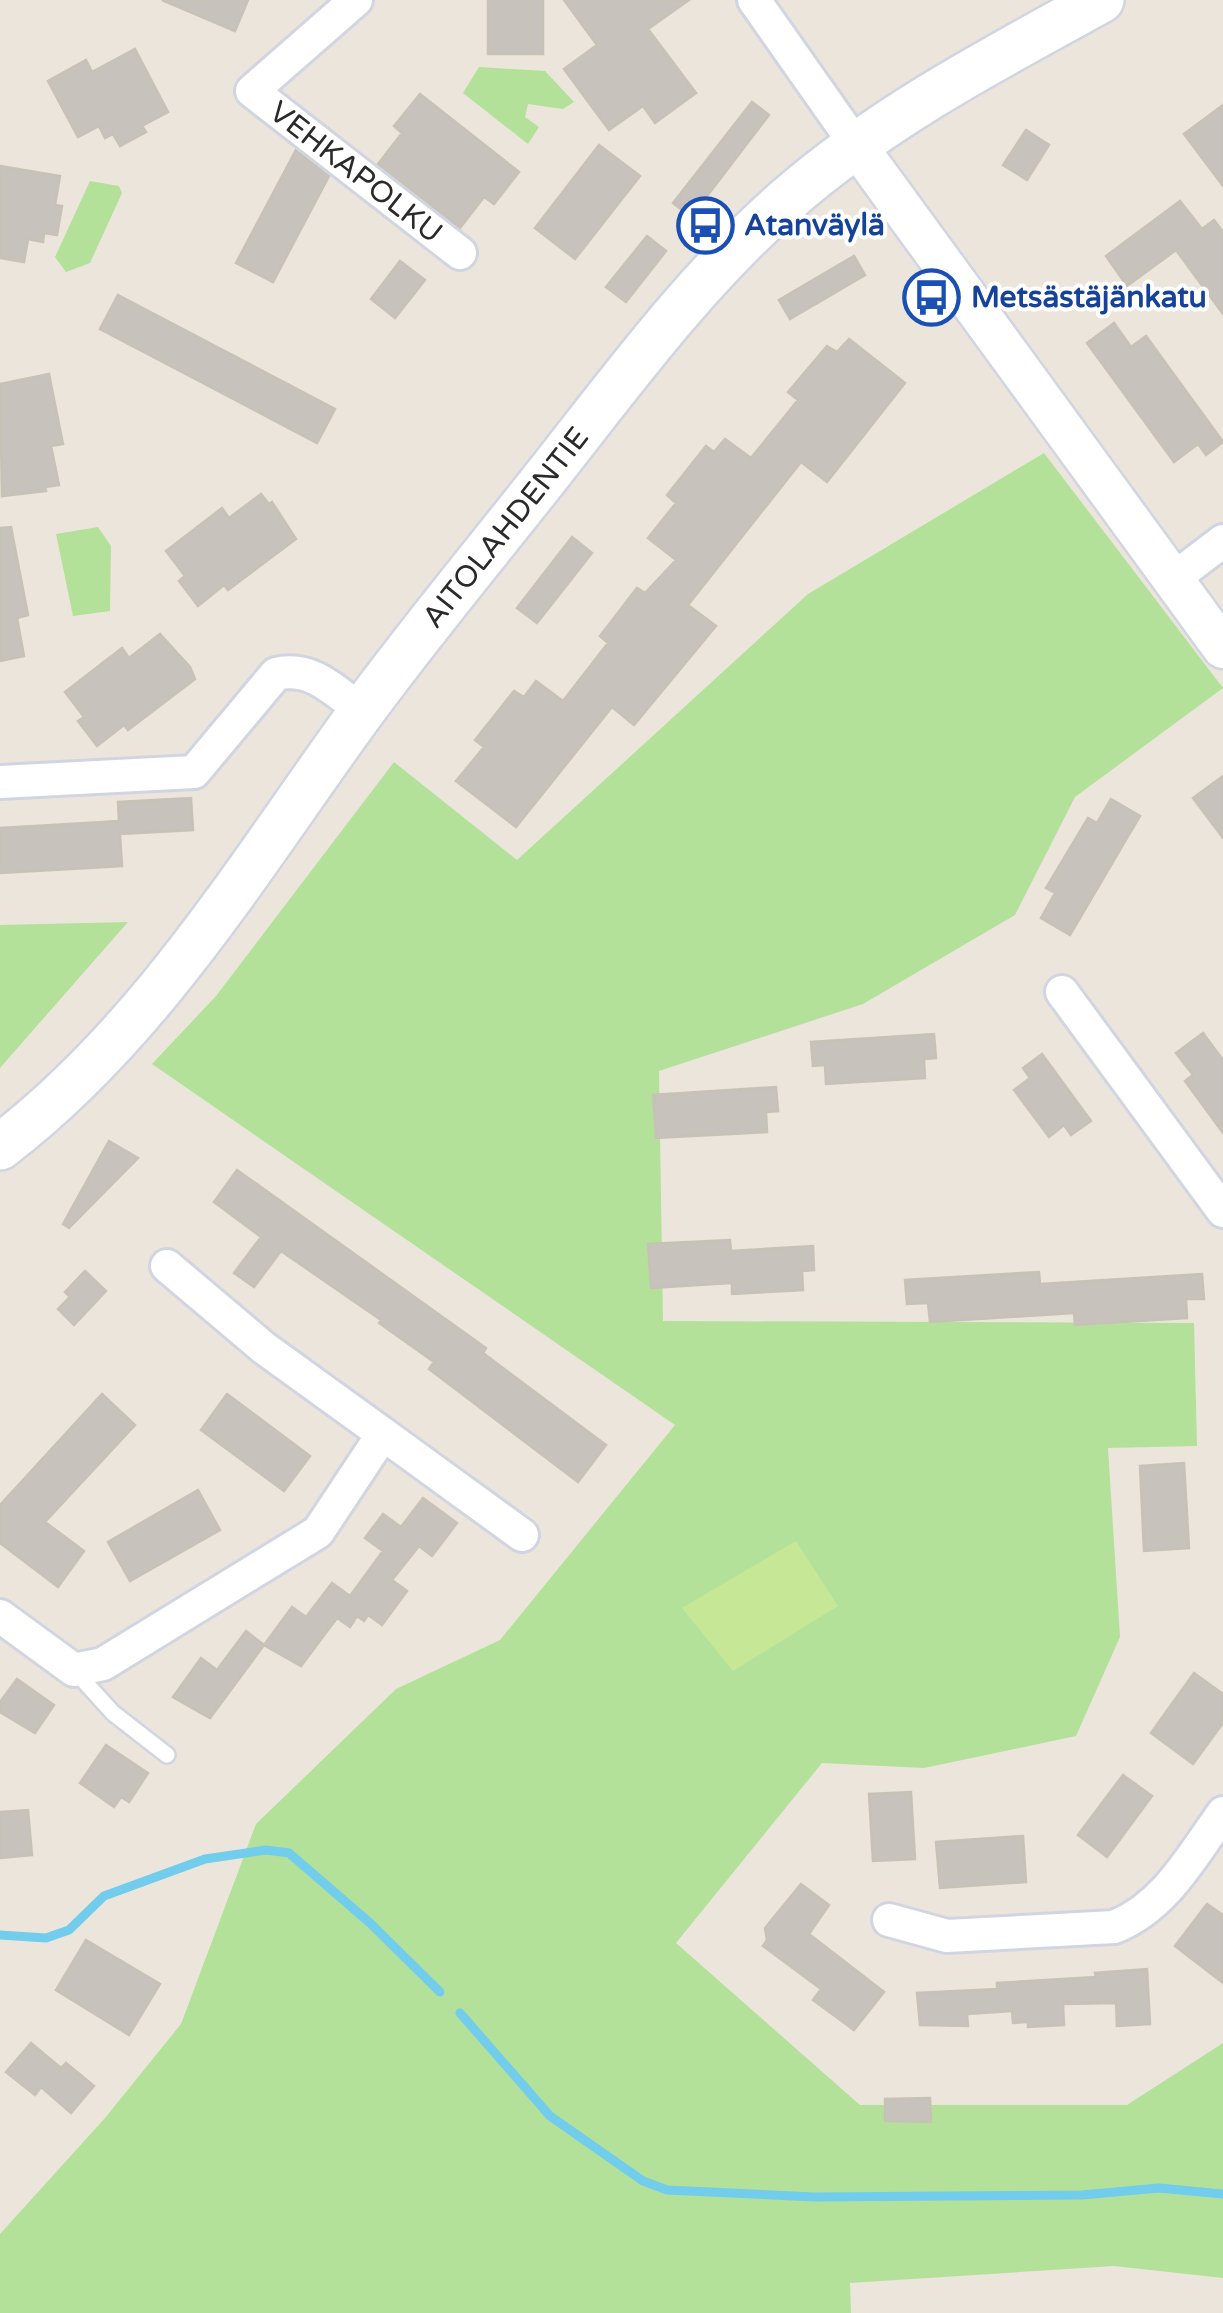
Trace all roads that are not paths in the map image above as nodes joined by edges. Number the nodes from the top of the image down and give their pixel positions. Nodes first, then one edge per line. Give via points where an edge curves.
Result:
1 (356, 0) edge
2 (754, 0) edge
3 (1101, 0) edge
4 (856, 146) junction
5 (460, 253) dead end
6 (1223, 541) edge
7 (1173, 579) junction
8 (1223, 648) edge
9 (362, 711) junction
10 (0, 782) edge
11 (1062, 992) dead end
12 (0, 1147) edge
13 (1223, 1211) edge
14 (166, 1266) dead end
15 (383, 1434) junction
16 (522, 1535) dead end
17 (0, 1616) edge
18 (74, 1670) junction
19 (167, 1755) dead end
20 (1223, 1813) edge
21 (888, 1920) dead end

1 - 5 street, VEHKAPOLKU via 252,91
2 - 4 street
3 - 4 main road, AITOLAHDENTIE
4 - 7 street
4 - 9 main road, AITOLAHDENTIE via 762,224 639,358
6 - 7 street
7 - 8 street
9 - 10 street via 313,675 285,672 276,674 194,772
9 - 12 main road, AITOLAHDENTIE via 152,1000
11 - 13 street
14 - 15 street
15 - 16 street
15 - 18 street via 318,1532 103,1664
17 - 18 street
18 - 19 lane via 113,1714
20 - 21 street via 1166,1891 1139,1917 1114,1926 946,1936

